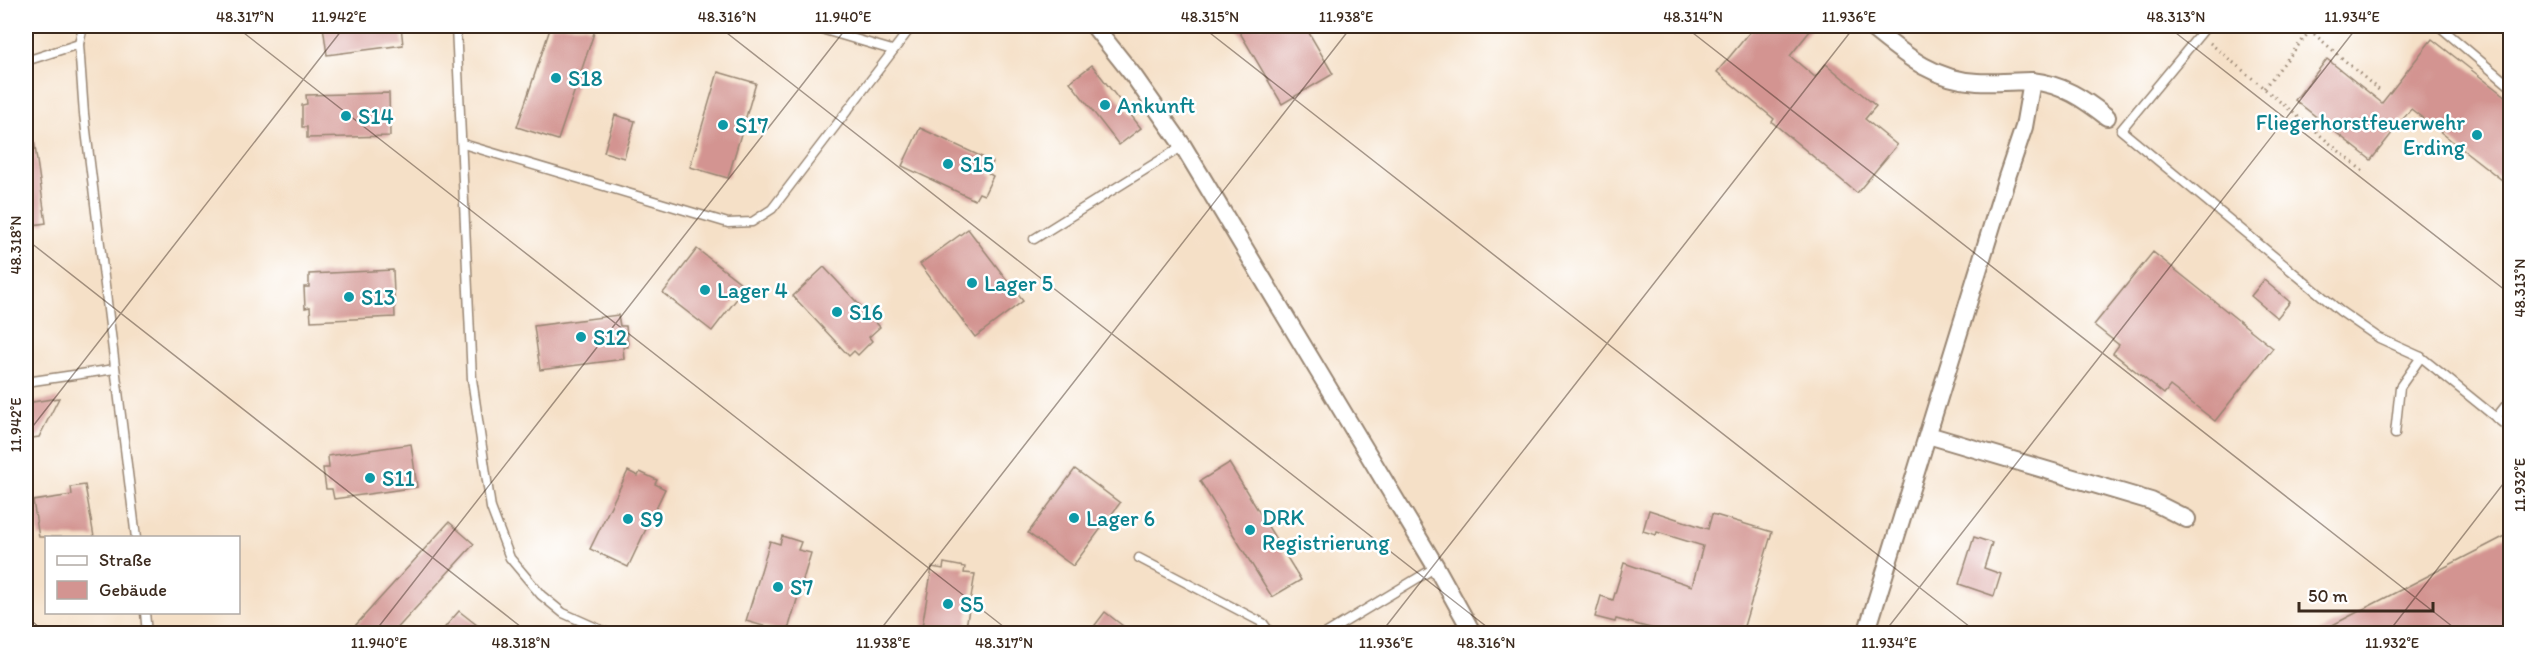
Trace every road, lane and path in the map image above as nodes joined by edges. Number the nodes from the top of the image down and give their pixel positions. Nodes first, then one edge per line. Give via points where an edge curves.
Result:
1 (83, 26) edge
2 (456, 26) edge
3 (811, 26) edge
4 (912, 26) edge
5 (1094, 26) edge
6 (1869, 26) edge
7 (2207, 26) edge
8 (2305, 26) edge
9 (2314, 26) edge
10 (2439, 26) edge
11 (2310, 30) junction
12 (2200, 34) junction
13 (79, 44) junction
14 (891, 50) junction
15 (26, 61) edge
16 (2032, 81) junction
17 (2511, 86) edge
18 (2264, 88) junction
19 (2381, 92) dead end
20 (2107, 117) joint
21 (2121, 130) junction
22 (463, 144) junction
23 (1183, 146) junction
24 (2364, 172) dead end
25 (1034, 239) dead end
26 (2421, 357) junction
27 (115, 369) junction
28 (26, 382) edge
29 (2511, 400) edge
30 (2496, 418) junction
31 (2511, 429) edge
32 (2396, 434) dead end
33 (1928, 435) junction
34 (2187, 519) dead end
35 (136, 536) edge
36 (1138, 558) dead end
37 (1436, 567) junction
38 (145, 614) edge
39 (147, 633) edge
40 (610, 633) edge
41 (1271, 633) edge
42 (1324, 633) edge
43 (1473, 633) edge
44 (1866, 633) edge

1 - 13 lane
2 - 22 lane
3 - 14 lane
4 - 14 lane
5 - 23 street
6 - 16 street via 1934,74 1979,82
7 - 12 lane
8 - 11 path
9 - 11 path
10 - 17 lane
11 - 18 path
11 - 19 path
12 - 18 path
12 - 21 lane
13 - 15 lane
13 - 27 lane
14 - 22 lane via 772,208 760,219 744,224 728,223
16 - 20 street via 2050,83 2074,93
16 - 33 street via 2024,127
18 - 24 path
20 - 21 lane
21 - 26 lane via 2340,311 2379,338
22 - 40 lane via 472,380 491,507 510,558 541,595 563,613
23 - 25 lane
23 - 37 street
26 - 30 lane
26 - 32 lane via 2400,387
27 - 28 lane
27 - 35 lane
29 - 30 lane
30 - 31 lane
33 - 34 street via 2151,501
33 - 44 street
36 - 41 lane via 1263,623
37 - 42 lane
37 - 43 street
38 - 39 lane

